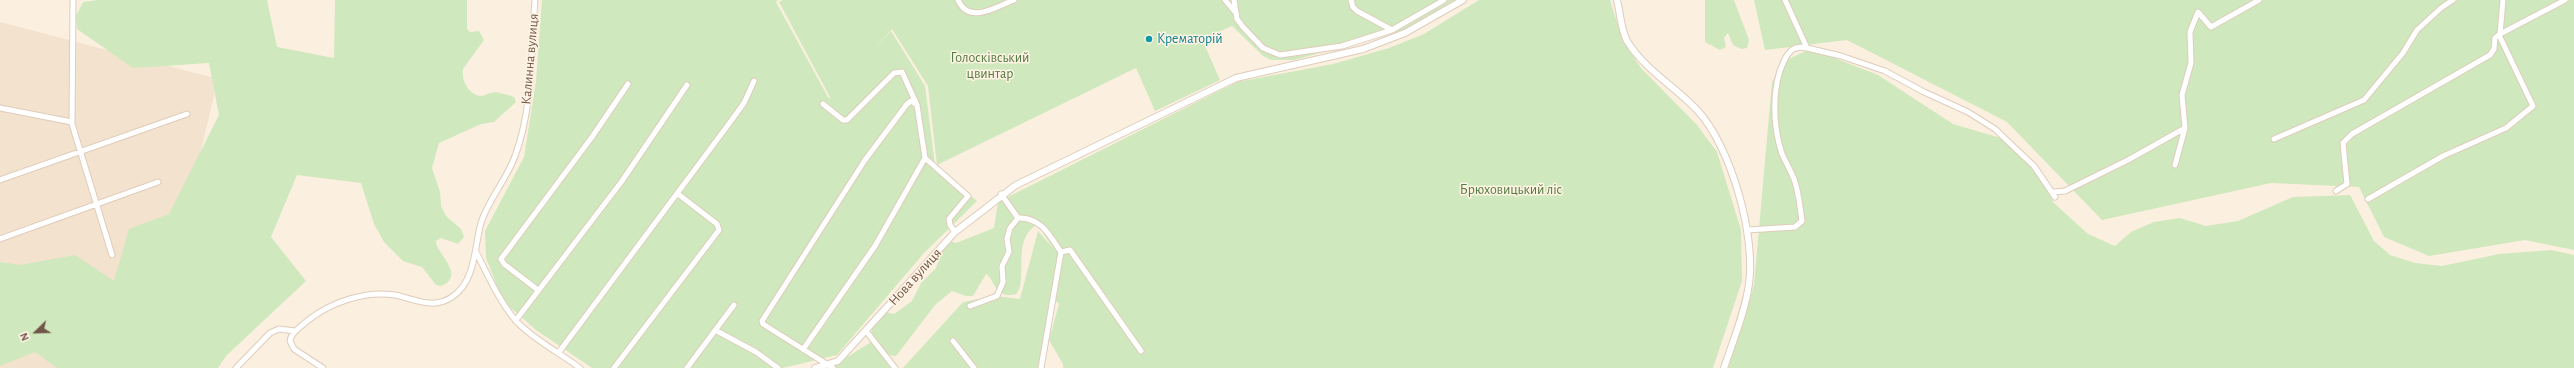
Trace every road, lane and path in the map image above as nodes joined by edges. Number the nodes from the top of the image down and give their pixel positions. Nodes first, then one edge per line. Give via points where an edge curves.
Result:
1 (73, 0) edge
2 (535, 0) edge
3 (958, 0) edge
4 (1014, 0) edge
5 (1225, 0) edge
6 (1234, 0) edge
7 (1351, 0) edge
8 (1444, 0) edge
9 (1463, 0) edge
10 (1617, 0) edge
11 (1785, 0) edge
12 (2259, 0) edge
13 (2453, 0) edge
14 (2503, 0) edge
15 (2564, 0) edge
16 (1236, 13) junction
17 (1392, 30) junction
18 (2500, 34) junction
19 (1807, 48) junction
20 (754, 81) dead end
21 (628, 84) dead end
22 (687, 85) dead end
23 (823, 104) dead end
24 (917, 105) junction
25 (0, 108) edge
26 (187, 114) dead end
27 (72, 122) junction
28 (2185, 128) junction
29 (2274, 140) dead end
30 (79, 150) junction
31 (925, 158) junction
32 (2175, 165) dead end
33 (0, 180) edge
34 (158, 182) dead end
35 (2336, 190) dead end
36 (678, 194) junction
37 (1001, 194) junction
38 (2368, 199) dead end
39 (97, 206) junction
40 (1018, 218) junction
41 (1747, 230) junction
42 (955, 232) junction
43 (0, 239) edge
44 (476, 252) junction
45 (1061, 252) junction
46 (112, 255) dead end
47 (538, 290) junction
48 (734, 305) dead end
49 (970, 306) dead end
50 (516, 320) junction
51 (715, 330) junction
52 (295, 331) junction
53 (866, 331) junction
54 (953, 341) dead end
55 (804, 348) junction
56 (1141, 351) dead end
57 (558, 352) junction
58 (831, 367) edge
59 (236, 368) edge
60 (323, 368) edge
61 (580, 368) edge
62 (614, 368) edge
63 (687, 368) edge
64 (778, 368) edge
65 (815, 368) edge
66 (895, 368) edge
67 (974, 368) edge
68 (1041, 368) edge
69 (1724, 368) edge

1 - 27 street
2 - 44 street, Калинна вулиця via 528,97 516,155 482,222
3 - 4 street via 965,11 973,14
5 - 16 street
6 - 16 street
7 - 17 street via 1357,11
8 - 17 street
9 - 37 street, Нова вулиця via 1405,33 1363,49 1236,78
10 - 41 street via 1627,40 1648,65 1698,111 1716,135 1729,162
11 - 19 street
12 - 28 street via 2212,27 2198,12 2190,32 2191,63 2182,95
13 - 29 street via 2418,30 2403,53 2364,100
14 - 18 street
15 - 18 street
16 - 17 street via 1240,23 1263,48 1280,55 1342,46
18 - 35 street via 2495,38 2494,49 2490,54 2352,134 2343,143 2347,184
18 - 38 street via 2533,106 2506,128 2443,156
19 - 28 street via 1885,71 1968,112 1995,129 2017,150 2054,195 2128,160
19 - 41 street via 1799,46 1792,49 1781,66 1775,86 1778,135 1782,153 1795,182 1802,221 1795,227
20 - 36 street via 744,103
21 - 47 street via 501,259
22 - 47 street via 622,181
23 - 24 street via 843,120 847,120 899,71 905,76
24 - 31 street
24 - 55 street via 910,101 907,104 865,160 764,316 763,324
25 - 27 street
26 - 30 street via 112,142
27 - 30 street
28 - 32 street
30 - 33 street
30 - 39 street
31 - 42 street via 968,196 949,219
31 - 55 street via 875,246
34 - 39 street
36 - 57 street
36 - 62 street via 717,224 719,230
37 - 40 street
37 - 42 street, Нова вулиця
39 - 43 street
39 - 46 street
40 - 45 street via 1030,218 1047,230
40 - 49 street via 1010,228 1007,240 1009,252 1002,266 1003,282 998,296
41 - 69 street via 1749,284
42 - 53 street, Нова вулиця
44 - 50 street via 503,304
44 - 52 street, Калинна вулиця via 468,278 449,299 432,305 393,295 362,296 342,300 319,312
45 - 56 street via 1070,250
45 - 68 street
47 - 50 street
48 - 51 street
50 - 57 street
51 - 63 street
51 - 64 street via 756,352
52 - 59 street via 279,329 270,333
52 - 60 street via 290,341 294,349
53 - 58 street, Нова вулиця
53 - 66 street
54 - 67 street
55 - 58 street
57 - 61 street
58 - 65 street, Нова вулиця

